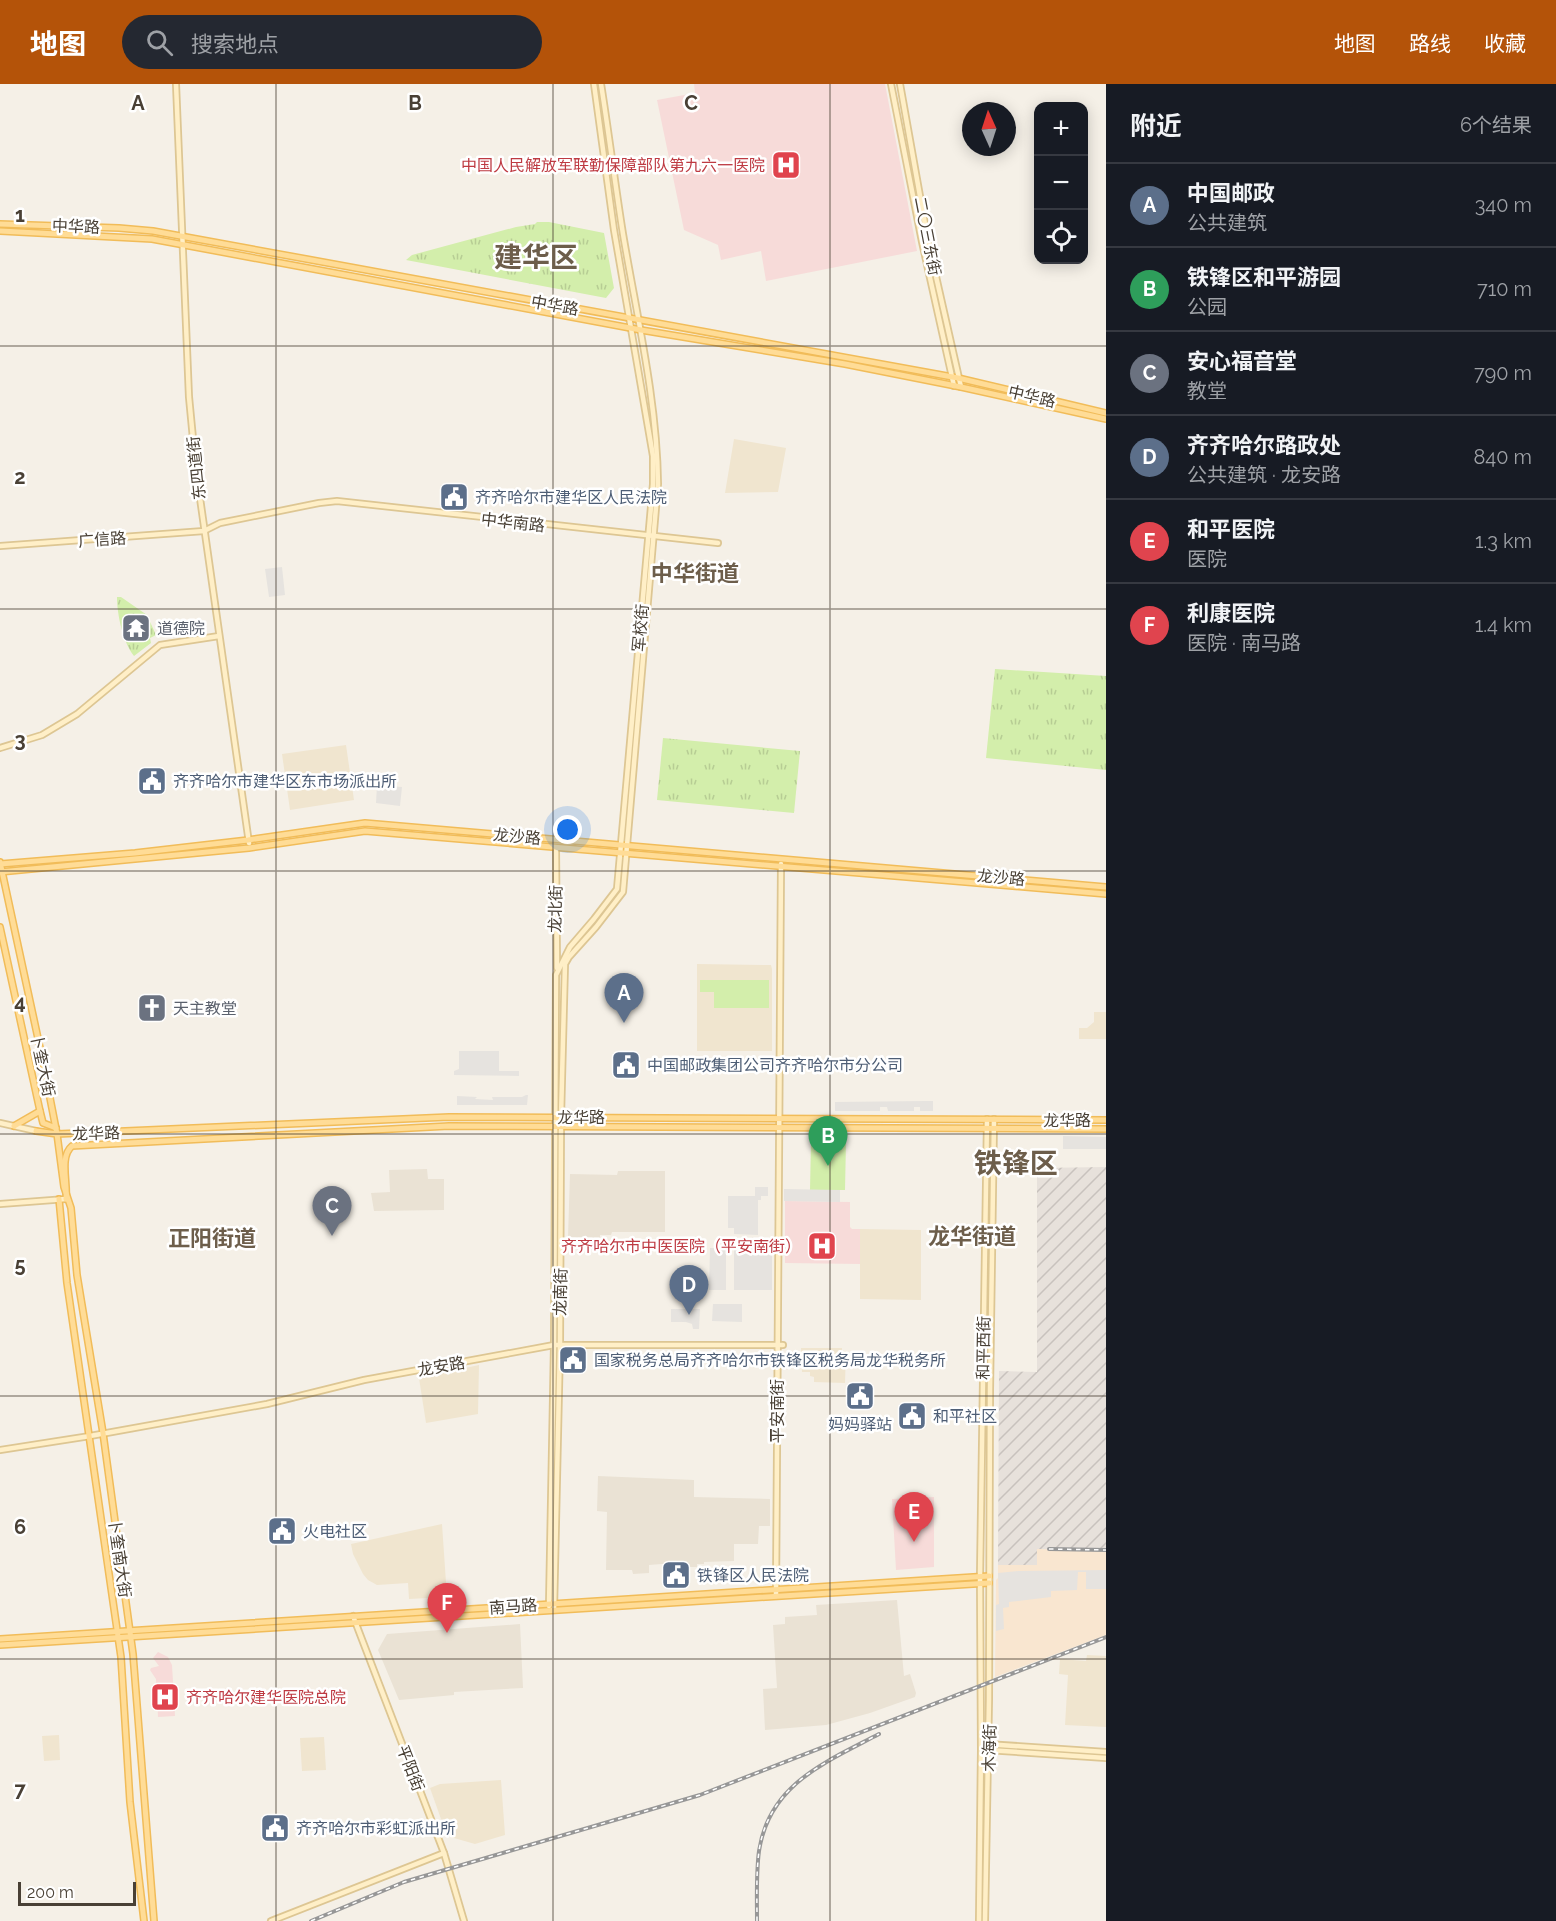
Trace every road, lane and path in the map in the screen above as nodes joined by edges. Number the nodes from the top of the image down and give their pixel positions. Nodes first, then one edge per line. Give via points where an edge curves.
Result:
1 (176, 84) edge
2 (594, 84) edge
3 (601, 84) edge
4 (891, 84) edge
5 (900, 84) edge
6 (0, 224) edge
7 (0, 231) edge
8 (183, 237) junction
9 (183, 245) junction
10 (629, 319) junction
11 (639, 321) junction
12 (630, 327) junction
13 (641, 330) junction
14 (955, 377) junction
15 (957, 386) junction
16 (1106, 413) edge
17 (1106, 419) edge
18 (204, 531) junction
19 (651, 537) junction
20 (718, 543) dead end
21 (0, 546) edge
22 (219, 636) junction
23 (0, 748) edge
24 (248, 840) junction
25 (249, 848) junction
26 (556, 848) junction
27 (624, 850) junction
28 (781, 858) junction
29 (0, 864) edge
30 (781, 866) junction
31 (1, 872) edge
32 (1106, 887) edge
33 (1106, 894) edge
34 (557, 925) dead end
35 (0, 927) edge
36 (574, 951) joint
37 (557, 971) junction
38 (564, 973) joint
39 (40, 1111) junction
40 (558, 1117) junction
41 (780, 1118) junction
42 (987, 1119) junction
43 (994, 1119) junction
44 (1106, 1120) edge
45 (0, 1123) edge
46 (14, 1126) junction
47 (558, 1127) junction
48 (780, 1128) junction
49 (987, 1129) junction
50 (994, 1129) junction
51 (1106, 1130) edge
52 (36, 1131) joint
53 (56, 1131) junction
54 (66, 1198) junction
55 (59, 1199) junction
56 (0, 1204) edge
57 (780, 1345) junction
58 (557, 1346) junction
59 (103, 1433) junction
60 (90, 1436) junction
61 (0, 1450) edge
62 (980, 1576) junction
63 (989, 1576) junction
64 (989, 1583) junction
65 (980, 1584) junction
66 (776, 1589) junction
67 (776, 1596) junction
68 (551, 1607) junction
69 (354, 1619) junction
70 (130, 1634) junction
71 (118, 1635) junction
72 (0, 1639) edge
73 (0, 1645) edge
74 (981, 1747) junction
75 (989, 1747) junction
76 (1106, 1752) edge
77 (1106, 1758) edge
78 (444, 1853) junction
79 (144, 1921) edge
80 (153, 1921) edge
81 (271, 1921) edge
82 (464, 1921) edge
83 (979, 1921) edge
84 (985, 1921) edge

1 - 8 main road, 东四道街
2 - 10 main road, 军校街
3 - 11 main road, 军校街
4 - 14 main road, 二〇三东街 via 923,248
5 - 14 main road, 二〇三东街
6 - 8 main road, 中华路 via 119,228
7 - 9 main road, 中华路 via 119,236
8 - 9 main road, 东四道街
8 - 10 main road, 中华路
9 - 12 main road, 中华路
9 - 18 main road, 东四道街 via 189,397
10 - 11 main road, 中华路
10 - 12 main road, 军校街
11 - 13 main road, 军校街
11 - 14 main road, 中华路
12 - 13 main road, 中华路
12 - 19 main road, 军校街 via 653,456
13 - 15 main road, 中华路
13 - 19 main road, 军校街 via 658,456
14 - 15 main road, 二〇三东街
14 - 16 main road, 中华路
15 - 17 main road, 中华路
18 - 19 main road, 中华南路 via 220,523 337,501
18 - 21 main road, 广信路
18 - 22 main road, 东四道街
19 - 20 main road, 中华南路
19 - 27 main road, 军校街
22 - 23 main road via 160,645 77,714 42,735
22 - 24 main road, 东四道街
24 - 25 main road, 东四道街
24 - 27 main road, 龙沙路 via 365,823
24 - 29 main road, 龙沙路
25 - 26 main road, 龙沙路 via 365,831
25 - 31 main road, 龙沙路
26 - 27 main road, 龙沙路
26 - 37 main road, 龙北街
27 - 28 main road, 龙沙路
27 - 30 main road, 龙沙路
27 - 36 main road, 军校街 via 623,892
27 - 37 main road, 军校街 via 617,889 570,947
28 - 30 main road, 平安南街
28 - 32 main road, 龙沙路
29 - 31 main road, 卜奎大街
30 - 33 main road, 龙沙路
30 - 41 main road, 平安南街
31 - 53 main road, 卜奎大街
34 - 37 main road, 龙北街
35 - 39 main road, 卜奎大街
36 - 38 main road, 龙北街
37 - 40 main road, 龙南街
38 - 40 main road, 龙南街
39 - 46 main road, 卜奎大街
39 - 53 main road, 卜奎大街 via 43,1123
40 - 41 main road, 龙华路
40 - 47 main road, 龙南街
40 - 53 main road, 龙华路 via 449,1117 69,1135
41 - 42 main road, 龙华路
41 - 48 main road, 平安南街
42 - 43 main road, 龙华路
42 - 49 main road, 和平西街
43 - 44 main road, 龙华路
43 - 50 main road, 和平西街
45 - 46 main road
46 - 52 main road
47 - 48 main road, 龙华路
47 - 54 main road, 龙华路 via 449,1126 72,1146 65,1157
47 - 58 main road, 龙南街
48 - 49 main road, 龙华路
48 - 57 main road, 平安南街
49 - 50 main road, 龙华路
49 - 62 main road, 和平西街
50 - 51 main road, 龙华路
50 - 63 main road, 和平西街
52 - 53 main road, 龙华路
53 - 54 main road, 龙华路
54 - 55 main road
54 - 59 main road, 卜奎南大街 via 71,1208 77,1275
55 - 56 main road
55 - 60 main road, 卜奎南大街 via 67,1284
57 - 58 main road, 龙安路
57 - 66 main road, 平安南街
58 - 59 main road, 龙安路
58 - 68 main road, 龙南街
59 - 60 main road, 龙安路
59 - 70 main road, 卜奎南大街
60 - 61 main road, 龙安路
60 - 71 main road, 卜奎南大街
62 - 63 main road, 南马路
62 - 65 main road, 木海街
62 - 66 main road, 南马路
63 - 64 main road, 木海街
64 - 65 main road, 南马路
64 - 75 main road, 木海街
65 - 67 main road, 南马路
65 - 74 main road, 木海街
66 - 67 main road, 平安南街
66 - 68 main road, 南马路
67 - 68 main road, 南马路
68 - 69 main road, 南马路
69 - 70 main road, 南马路
69 - 78 main road, 平阳街
70 - 71 main road, 南马路
70 - 80 main road, 卜奎南大街
71 - 72 main road, 南马路
71 - 73 main road, 南马路
71 - 79 main road, 卜奎南大街 via 130,1802
74 - 75 main road
74 - 83 main road, 木海街
75 - 76 main road
75 - 77 main road
75 - 84 main road, 木海街
78 - 81 main road
78 - 82 main road, 平阳街

